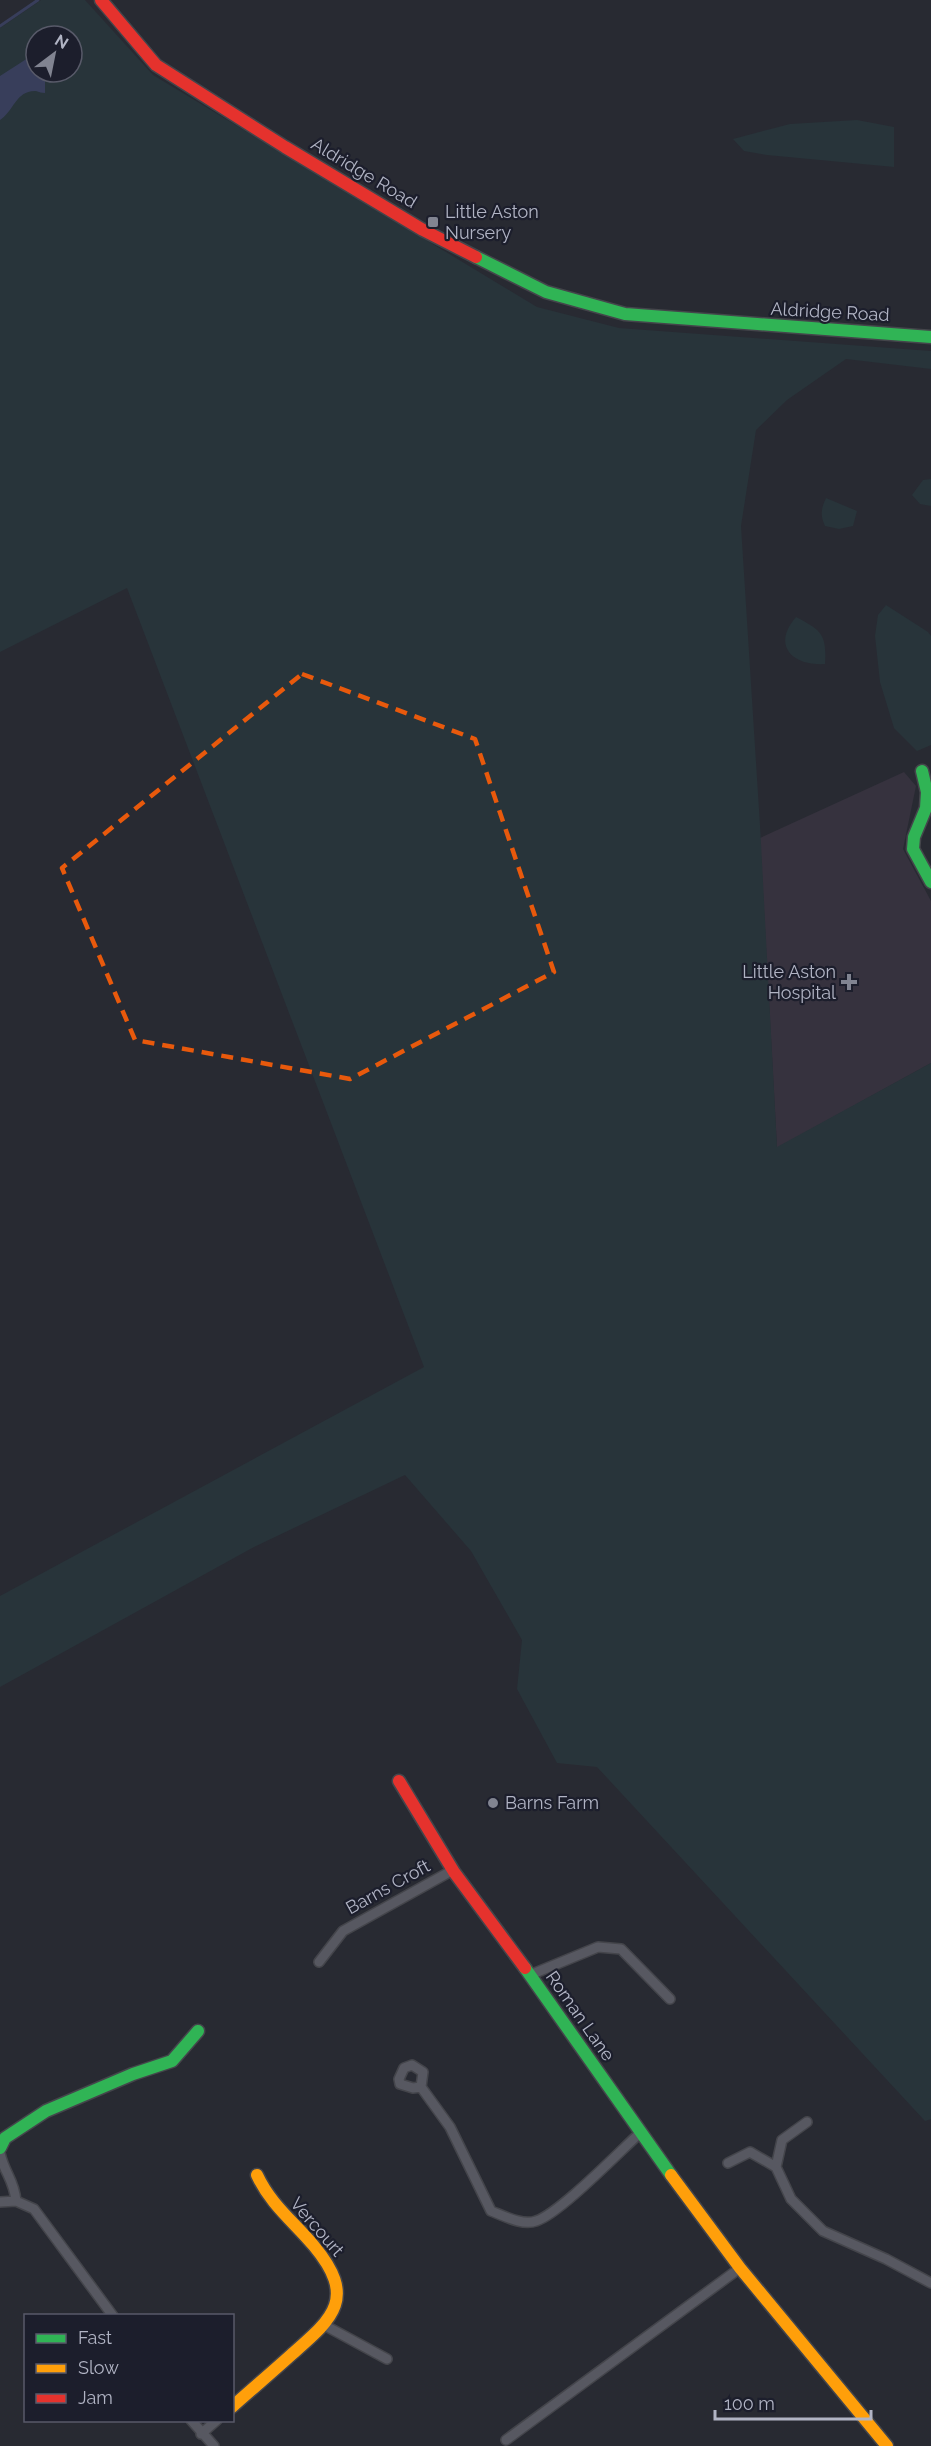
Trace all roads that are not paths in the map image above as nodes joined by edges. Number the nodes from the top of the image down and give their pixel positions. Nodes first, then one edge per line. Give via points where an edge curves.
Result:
1 (101, 0) edge
2 (931, 337) edge
3 (922, 771) dead end
4 (931, 882) edge
5 (399, 1781) dead end
6 (453, 1870) junction
7 (319, 1962) dead end
8 (530, 1975) junction
9 (670, 1999) dead end
10 (198, 2031) dead end
11 (421, 2087) dead end
12 (807, 2122) dead end
13 (640, 2133) junction
14 (0, 2148) edge
15 (0, 2153) edge
16 (728, 2163) dead end
17 (776, 2167) junction
18 (258, 2175) dead end
19 (16, 2201) junction
20 (0, 2202) edge
21 (740, 2268) junction
22 (931, 2283) edge
23 (112, 2314) edge
24 (324, 2325) junction
25 (387, 2359) dead end
26 (234, 2405) edge
27 (192, 2422) edge
28 (216, 2422) edge
29 (201, 2434) junction
30 (506, 2440) dead end
31 (214, 2446) edge
32 (886, 2446) edge

1 - 2 street, Aldridge Road via 156,64 423,230 546,292 625,314
3 - 4 street via 926,808 913,849
5 - 6 street, Roman Lane
6 - 7 street, Barns Croft via 343,1931
6 - 8 street, Roman Lane
8 - 9 street via 598,1947 621,1949
8 - 13 street, Roman Lane
10 - 14 street via 172,2061 46,2111 6,2138
11 - 13 street via 450,2127 491,2211 519,2221 536,2222 557,2209
12 - 17 street via 782,2140
13 - 21 street, Roman Lane
15 - 19 street via 14,2184
16 - 17 street via 750,2152
17 - 22 street via 791,2199 823,2231
18 - 24 street, Vercourt via 274,2205 307,2238 332,2273 336,2299
19 - 20 street
19 - 23 street via 34,2210
21 - 30 street
21 - 32 street, Roman Lane
24 - 25 street
24 - 26 street, Vercourt
27 - 29 street
28 - 29 street
29 - 31 street

